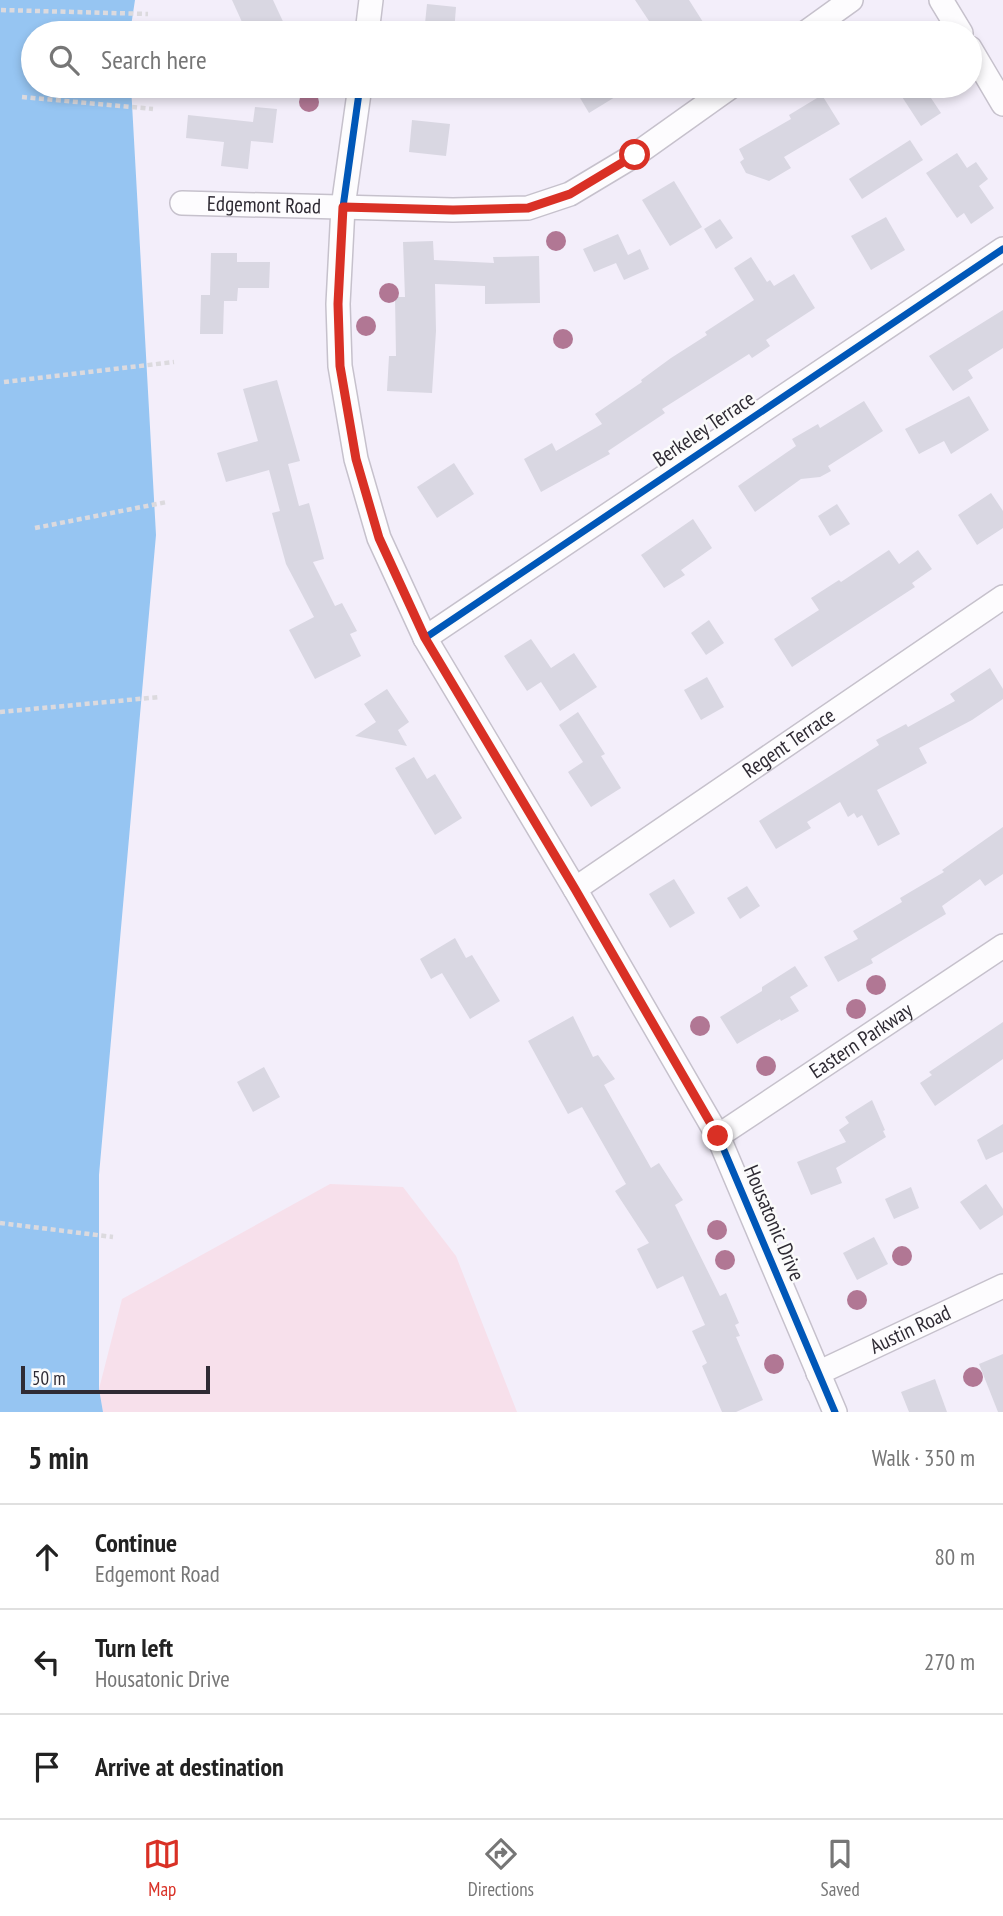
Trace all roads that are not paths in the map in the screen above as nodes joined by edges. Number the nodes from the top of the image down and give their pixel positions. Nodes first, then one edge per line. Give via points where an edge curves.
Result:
1 (371, 0) edge
2 (851, 0) edge
3 (941, 0) edge
4 (368, 21) edge
5 (822, 21) edge
6 (954, 21) edge
7 (982, 68) edge
8 (357, 98) edge
9 (715, 98) edge
10 (1003, 104) edge
11 (182, 202) dead end
12 (343, 207) junction
13 (1003, 248) edge
14 (1003, 597) edge
15 (425, 638) junction
16 (575, 889) junction
17 (1003, 946) edge
18 (718, 1136) junction
19 (1003, 1286) edge
20 (818, 1373) junction
21 (835, 1412) edge

1 - 4 street
2 - 5 street
3 - 6 street
7 - 10 street
8 - 12 street, Housatonic Drive
9 - 12 street, Edgemont Road via 570,194 528,208
11 - 12 street, Edgemont Road
12 - 15 street, Housatonic Drive via 340,366 356,459 379,538
13 - 15 street, Berkeley Terrace
14 - 16 street, Regent Terrace
15 - 16 street, Housatonic Drive
16 - 18 street, Housatonic Drive
17 - 18 street, Eastern Parkway
18 - 20 street, Housatonic Drive
19 - 20 street, Austin Road
20 - 21 street, Housatonic Drive

